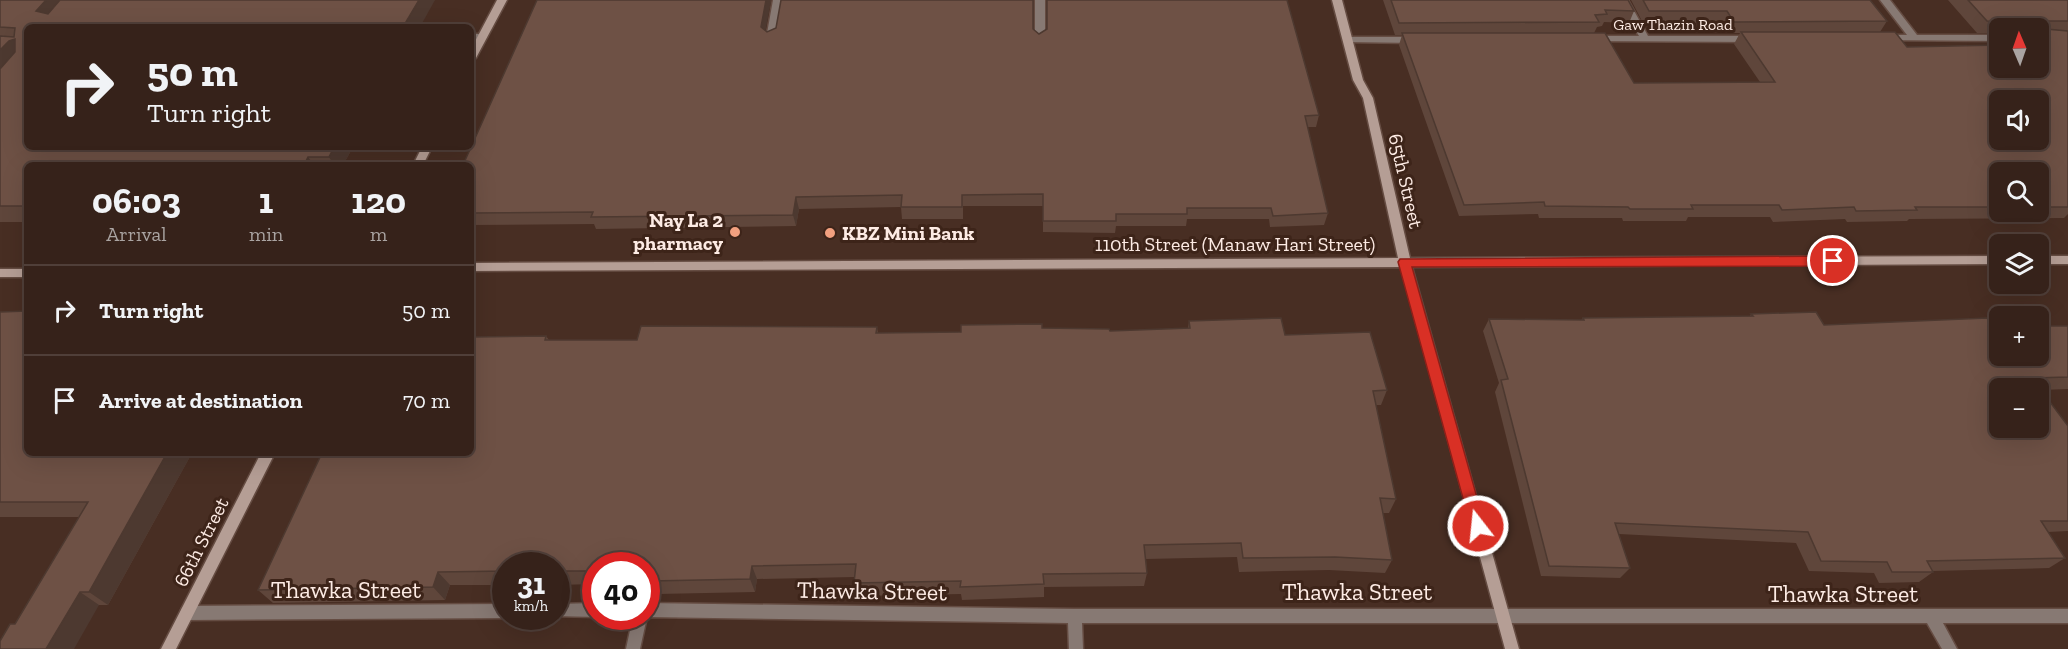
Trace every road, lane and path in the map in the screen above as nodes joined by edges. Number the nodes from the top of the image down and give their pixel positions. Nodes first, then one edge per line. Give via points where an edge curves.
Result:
1 (502, 0) edge
2 (778, 0) edge
3 (1040, 0) edge
4 (1337, 0) edge
5 (1623, 0) edge
6 (1885, 0) edge
7 (476, 37) edge
8 (1867, 38) edge
9 (1914, 38) junction
10 (1989, 38) edge
11 (771, 39) edge
12 (1578, 39) edge
13 (1645, 39) junction
14 (1762, 39) edge
15 (1348, 40) junction
16 (1429, 40) edge
17 (1040, 41) edge
18 (1989, 260) edge
19 (2049, 260) edge
20 (2068, 260) edge
21 (1405, 262) junction
22 (474, 267) edge
23 (0, 273) edge
24 (24, 273) edge
25 (266, 456) edge
26 (660, 610) edge
27 (492, 611) edge
28 (187, 613) junction
29 (1502, 614) junction
30 (1075, 616) junction
31 (2068, 616) edge
32 (1932, 618) junction
33 (637, 630) edge
34 (168, 649) edge
35 (633, 649) edge
36 (1076, 649) edge
37 (1512, 649) edge
38 (1950, 649) edge

1 - 7 main road
2 - 11 street
3 - 17 street
4 - 15 main road, 65th Street
5 - 13 street
6 - 9 street
8 - 9 street
9 - 10 street
12 - 13 street, Gaw Thazin Road
13 - 14 street, Gaw Thazin Road
15 - 16 street
15 - 21 main road, 65th Street via 1358,80 1368,98
18 - 21 main road, 110th Street (Manaw Hari Street)
19 - 20 main road
21 - 22 main road, 110th Street (Manaw Hari Street)
21 - 29 main road, 65th Street
23 - 24 main road
25 - 28 main road, 66th Street
26 - 30 street, Thawka Street
27 - 28 street, Thawka Street
28 - 34 main road, 66th Street
29 - 30 street, Thawka Street
29 - 32 street, Thawka Street
29 - 37 main road, 65th Street
30 - 36 street
31 - 32 street, Thawka Street
32 - 38 street
33 - 35 street

